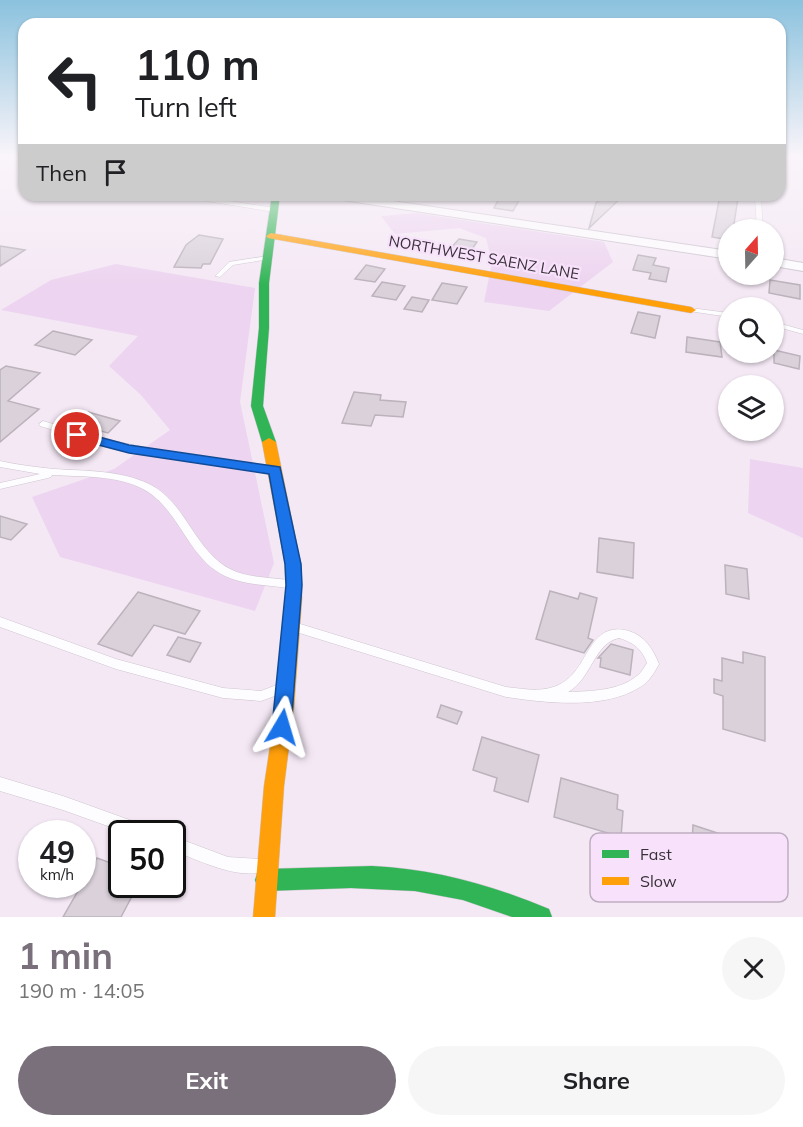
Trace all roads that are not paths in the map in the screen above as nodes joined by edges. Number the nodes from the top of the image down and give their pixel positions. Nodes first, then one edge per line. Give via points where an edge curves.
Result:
1 (219, 201) edge
2 (275, 201) edge
3 (370, 201) edge
4 (758, 201) edge
5 (274, 210) junction
6 (759, 219) edge
7 (271, 236) junction
8 (718, 253) edge
9 (268, 258) junction
10 (784, 264) edge
11 (803, 267) edge
12 (218, 276) dead end
13 (690, 310) joint
14 (718, 314) edge
15 (784, 327) edge
16 (803, 332) edge
17 (43, 424) dead end
18 (0, 464) edge
19 (276, 470) junction
20 (53, 473) junction
21 (0, 486) edge
22 (294, 585) junction
23 (0, 622) edge
24 (292, 627) junction
25 (287, 686) junction
26 (538, 697) junction
27 (0, 784) edge
28 (110, 820) edge
29 (186, 848) edge
30 (266, 873) junction
31 (264, 917) edge
32 (541, 917) edge

1 - 5 lane
2 - 5 main road
3 - 8 street
4 - 6 lane
5 - 7 main road
7 - 9 main road
7 - 13 main road, NORTHWEST SAENZ LANE
9 - 12 lane via 231,263
9 - 19 main road via 257,406
10 - 11 street
13 - 14 lane
15 - 16 lane
17 - 19 lane via 129,449
18 - 20 lane
19 - 22 main road
20 - 21 lane
20 - 22 lane via 99,476 144,486 160,495 212,562 226,572
22 - 24 main road
23 - 25 lane via 116,664 223,693 261,696
24 - 25 main road
24 - 26 lane via 506,692
25 - 30 main road
26 - 26 lane via 592,696 630,688 649,673 653,664 639,641 612,633 571,684
27 - 28 lane
29 - 30 lane
30 - 31 main road
30 - 32 main road via 434,883 466,890

